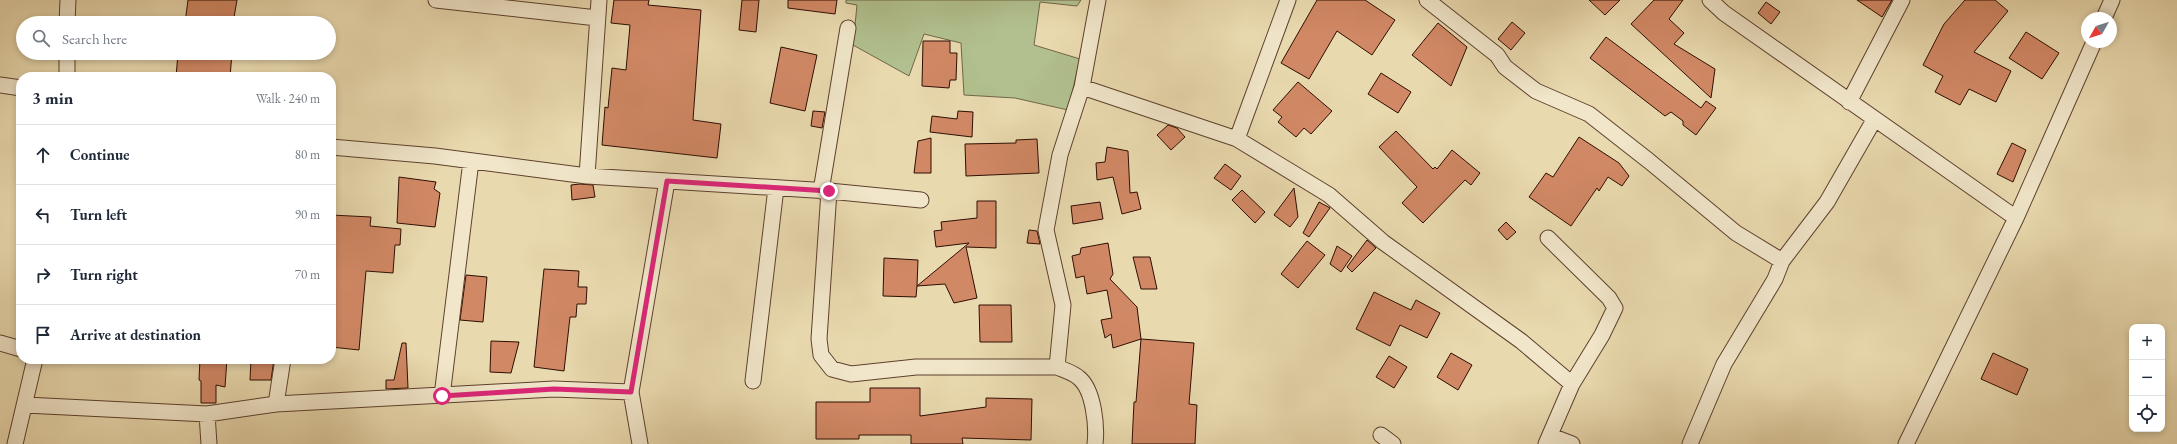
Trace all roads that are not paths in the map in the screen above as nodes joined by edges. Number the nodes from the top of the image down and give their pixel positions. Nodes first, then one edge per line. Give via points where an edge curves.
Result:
1 (68, 0) edge
2 (436, 0) edge
3 (599, 0) edge
4 (1098, 0) edge
5 (1288, 0) edge
6 (1427, 0) edge
7 (1710, 0) edge
8 (1902, 0) edge
9 (2112, 0) edge
10 (457, 1) edge
11 (2107, 12) edge
12 (67, 16) edge
13 (597, 18) junction
14 (848, 28) dead end
15 (2091, 48) edge
16 (67, 60) edge
17 (67, 72) edge
18 (0, 85) edge
19 (16, 87) edge
20 (1082, 87) junction
21 (1849, 102) junction
22 (1874, 120) junction
23 (1238, 139) junction
24 (336, 148) edge
25 (471, 161) junction
26 (587, 176) junction
27 (667, 181) junction
28 (776, 188) junction
29 (825, 191) junction
30 (921, 200) dead end
31 (2016, 218) junction
32 (1548, 238) dead end
33 (1782, 261) junction
34 (0, 344) edge
35 (16, 348) edge
36 (34, 364) edge
37 (282, 364) edge
38 (1057, 367) junction
39 (753, 381) dead end
40 (1572, 384) junction
41 (631, 392) junction
42 (442, 396) junction
43 (276, 404) junction
44 (25, 405) junction
45 (207, 414) junction
46 (1549, 440) edge
47 (16, 444) edge
48 (209, 444) edge
49 (640, 444) edge
50 (1096, 444) edge
51 (1572, 444) edge
52 (1690, 444) edge
53 (1906, 444) edge

1 - 12 street
2 - 10 street
3 - 13 street
4 - 20 street
5 - 23 street
6 - 33 street via 1497,55 1505,67 1536,91 1589,114 1736,233
7 - 21 street via 1724,13
8 - 21 street
9 - 11 street
10 - 13 street
13 - 26 street
14 - 29 street
15 - 31 street
16 - 17 street
18 - 19 street
20 - 23 street
20 - 38 street via 1060,155 1046,230 1063,306
21 - 22 street
22 - 31 street
22 - 33 street via 1827,202
23 - 40 street via 1329,195 1383,242 1521,341
24 - 25 street
25 - 26 street
25 - 42 street
26 - 27 street
27 - 28 street
27 - 41 street
28 - 29 street
28 - 39 street
29 - 30 street
29 - 38 street via 819,339 822,355 832,369 850,374 916,367
31 - 53 street
32 - 40 street via 1609,298 1615,308
33 - 52 street via 1775,279 1724,364
34 - 35 street
36 - 44 street
37 - 43 street
38 - 50 street via 1080,378 1092,399
40 - 46 street
41 - 42 street via 554,389
41 - 49 street
42 - 43 street
43 - 45 street
44 - 45 street
44 - 47 street
45 - 48 street
46 - 51 street

